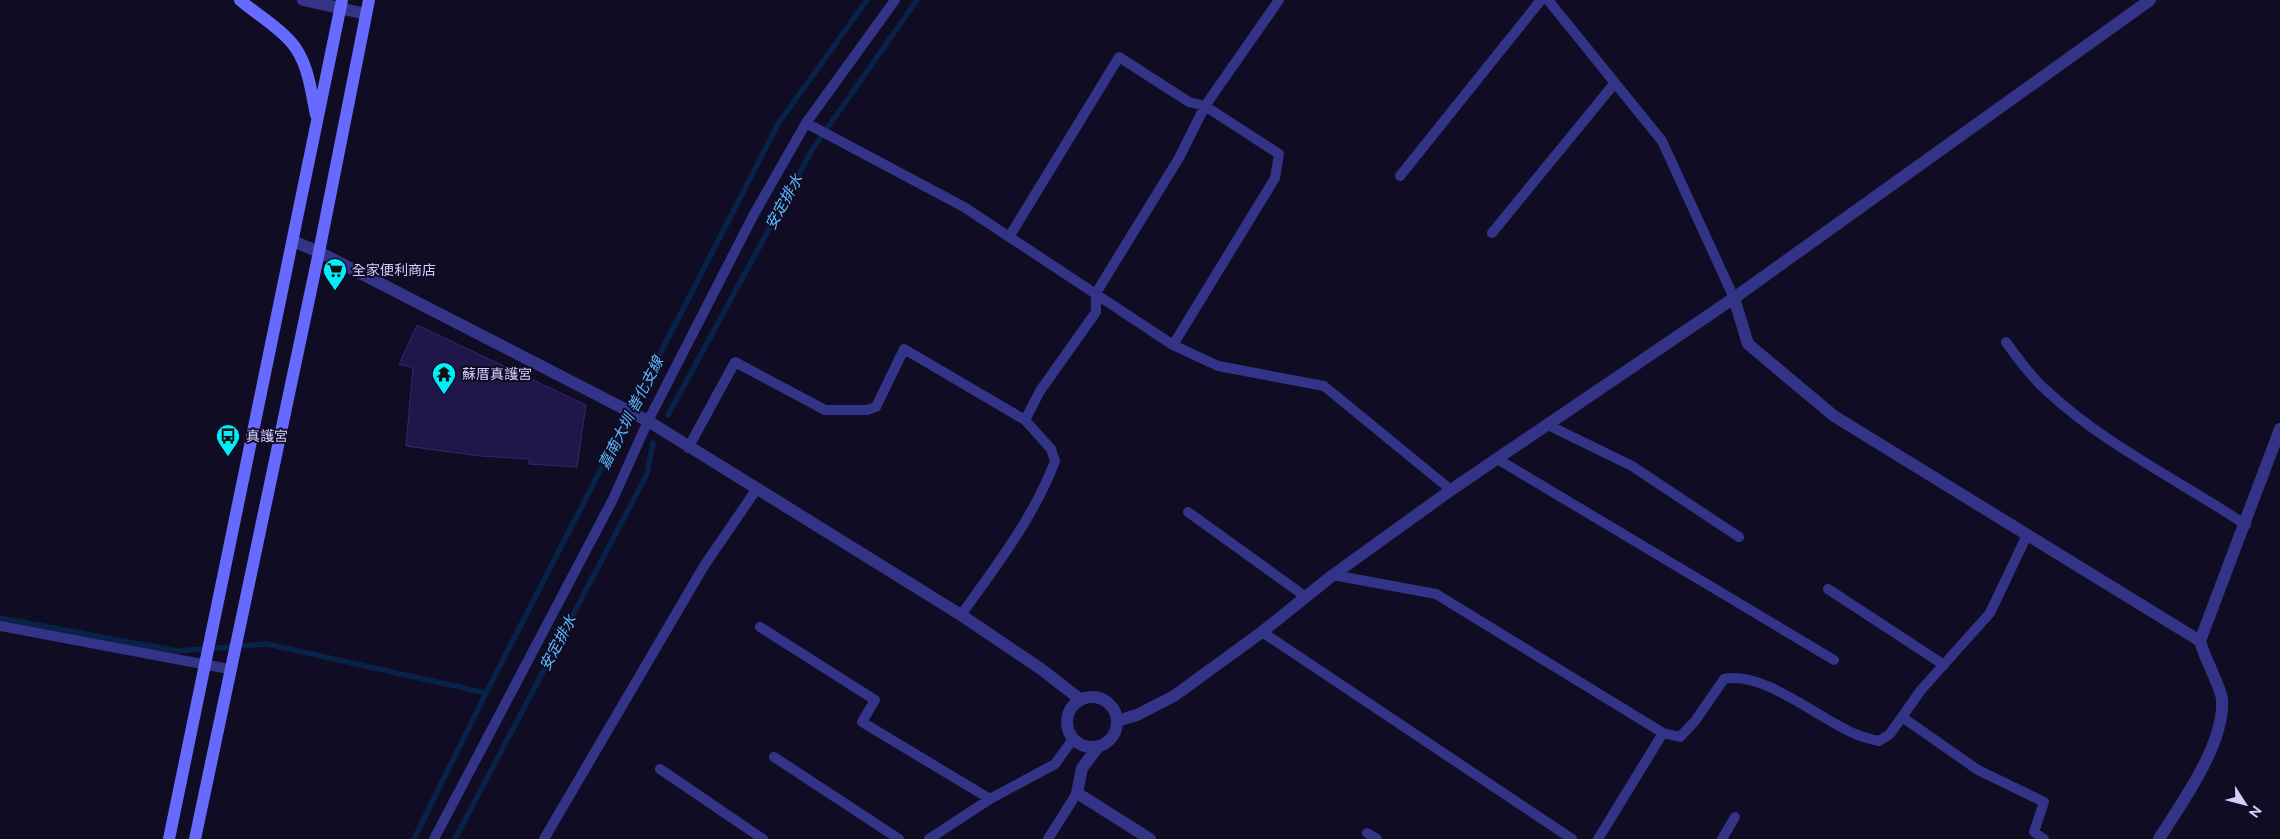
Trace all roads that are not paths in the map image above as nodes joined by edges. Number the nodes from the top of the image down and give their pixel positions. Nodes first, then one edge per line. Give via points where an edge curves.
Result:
1 (240, 0) edge
2 (303, 0) edge
3 (369, 0) edge
4 (894, 0) edge
5 (1279, 0) edge
6 (1542, 0) edge
7 (1548, 0) edge
8 (2150, 0) edge
9 (341, 4) edge
10 (366, 14) junction
11 (1614, 84) junction
12 (1206, 106) junction
13 (318, 122) junction
14 (806, 123) junction
15 (1400, 176) dead end
16 (1492, 233) dead end
17 (1009, 237) junction
18 (293, 241) junction
19 (319, 252) junction
20 (1096, 293) junction
21 (1734, 298) junction
22 (2006, 342) dead end
23 (1173, 344) junction
24 (644, 419) junction
25 (1025, 420) junction
26 (1548, 425) junction
27 (2280, 429) edge
28 (688, 448) junction
29 (1499, 460) junction
30 (756, 490) junction
31 (1451, 490) junction
32 (1188, 512) dead end
33 (2246, 525) junction
34 (2027, 535) junction
35 (1739, 537) dead end
36 (1332, 575) junction
37 (1828, 589) dead end
38 (1306, 597) junction
39 (961, 615) junction
40 (0, 626) edge
41 (760, 627) dead end
42 (1262, 632) junction
43 (2200, 641) junction
44 (1834, 660) dead end
45 (1944, 665) junction
46 (205, 666) junction
47 (229, 669) junction
48 (1081, 700) junction
49 (1902, 717) junction
50 (1117, 721) junction
51 (1663, 733) junction
52 (1073, 739) junction
53 (1098, 747) junction
54 (774, 757) dead end
55 (660, 769) dead end
56 (1077, 793) junction
57 (990, 799) junction
58 (1735, 817) dead end
59 (1366, 833) dead end
60 (169, 839) edge
61 (195, 839) edge
62 (434, 839) edge
63 (544, 839) edge
64 (763, 839) edge
65 (899, 839) edge
66 (929, 839) edge
67 (1048, 839) edge
68 (1150, 839) edge
69 (1377, 839) edge
70 (1572, 839) edge
71 (1598, 839) edge
72 (1722, 839) edge
73 (2044, 839) edge
74 (2159, 839) edge

1 - 13 main road via 292,43 308,73
2 - 9 street
3 - 10 main road
4 - 14 lane
5 - 12 lane
6 - 15 lane
7 - 11 lane
8 - 21 street
9 - 10 street
9 - 13 main road
10 - 19 main road
11 - 16 lane
11 - 21 lane via 1662,142
12 - 17 lane via 1189,102 1119,58
12 - 20 lane via 1179,158
12 - 23 lane via 1279,154 1276,178
13 - 18 main road
14 - 17 lane via 964,207
14 - 24 lane
17 - 20 lane
18 - 19 street
18 - 46 main road
19 - 24 street
19 - 47 main road
20 - 23 lane
20 - 25 lane via 1096,312 1040,391
21 - 26 street
21 - 34 street via 1748,344 1834,416
22 - 33 lane via 2047,391 2105,436
23 - 31 lane via 1218,366 1324,386
24 - 28 street
24 - 62 lane via 613,499
25 - 28 lane via 904,349 876,407 867,410 824,410 734,362
25 - 39 lane via 1051,449 1055,461 1046,484 1007,550
26 - 29 street
26 - 35 lane via 1632,466
27 - 33 street
28 - 30 street
29 - 31 street
29 - 44 lane
30 - 39 street
30 - 63 lane via 704,566
31 - 36 street
32 - 38 lane
33 - 43 street
34 - 43 street
34 - 45 lane via 1990,613
36 - 38 street
36 - 51 lane via 1436,594
37 - 45 lane
38 - 42 street
39 - 48 street
40 - 46 lane
41 - 57 lane via 875,700 862,722
42 - 50 street via 1174,696 1137,715
42 - 70 lane
43 - 74 street via 2222,698 2220,718 2213,742 2197,774
45 - 49 lane
46 - 47 lane
46 - 60 main road
47 - 61 main road
48 - 50 street via 1089,697 1105,701 1111,706
48 - 52 street via 1070,710 1068,718 1067,725
49 - 51 lane via 1890,734 1879,742 1852,733 1798,700 1738,676 1724,679 1680,737
49 - 73 lane via 1978,770 2044,802 2034,832
50 - 53 street via 1112,737
51 - 71 lane
52 - 53 street via 1085,746
52 - 57 lane via 1055,764
53 - 56 street via 1082,768
54 - 65 lane
55 - 64 lane
56 - 67 lane
56 - 68 street
57 - 66 lane
58 - 72 lane
59 - 69 lane

